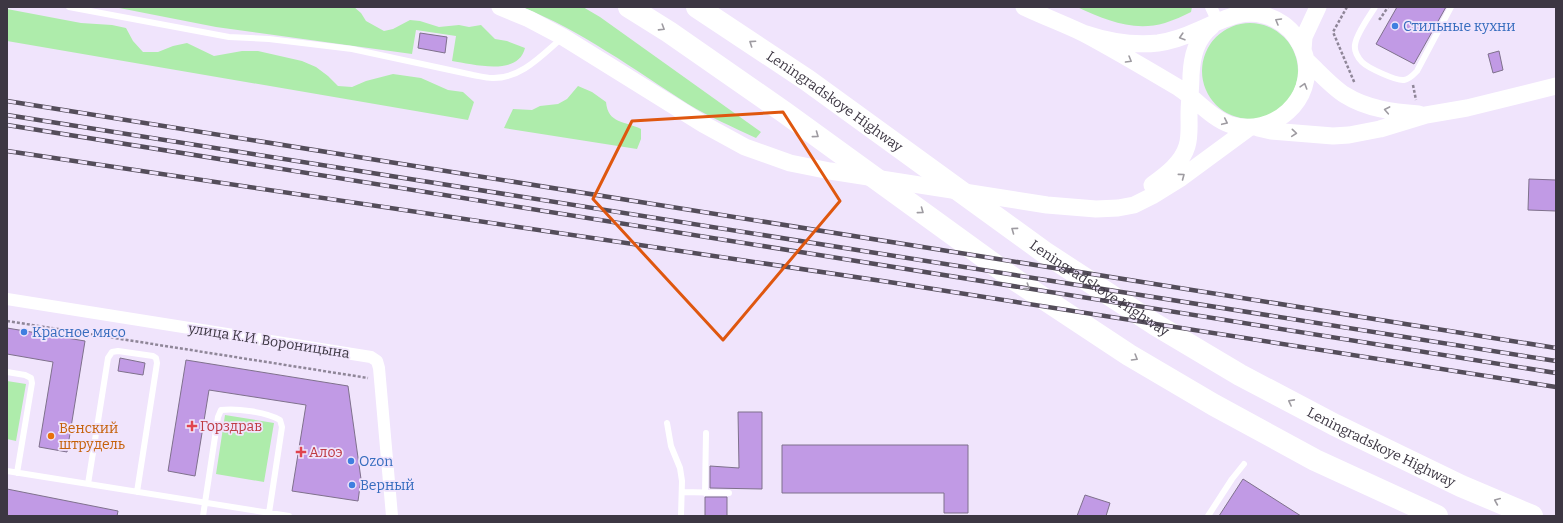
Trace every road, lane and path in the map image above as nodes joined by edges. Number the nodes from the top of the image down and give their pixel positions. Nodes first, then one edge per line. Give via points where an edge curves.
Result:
1 (68, 7) edge
2 (500, 7) edge
3 (629, 7) edge
4 (698, 7) edge
5 (1024, 7) edge
6 (1253, 7) edge
7 (1318, 7) edge
8 (1374, 7) edge
9 (1451, 7) edge
10 (1214, 14) edge
11 (1237, 14) junction
12 (1083, 33) junction
13 (563, 37) junction
14 (1304, 55) junction
15 (1192, 75) junction
16 (1411, 77) junction
17 (1556, 86) edge
18 (1189, 95) junction
19 (1205, 107) junction
20 (1421, 109) junction
21 (1252, 128) junction
22 (1096, 209) junction
23 (7, 299) edge
24 (7, 321) edge
25 (7, 372) edge
26 (380, 380) junction
27 (667, 422) dead end
28 (706, 433) dead end
29 (1244, 464) dead end
30 (7, 471) edge
31 (17, 473) junction
32 (88, 484) junction
33 (137, 492) junction
34 (682, 492) junction
35 (705, 493) junction
36 (729, 493) dead end
37 (205, 503) junction
38 (269, 513) junction
39 (203, 516) edge
40 (289, 516) edge
41 (392, 516) edge
42 (682, 516) edge
43 (1208, 516) edge
44 (1437, 516) edge
45 (1532, 516) edge

1 - 13 lane via 230,37 352,49 493,78 519,72
2 - 13 main road
3 -> 44 highway via 784,112 1017,281 1129,355 1315,460
45 -> 4 highway, Leningradskoye Highway via 1461,486 1335,425 1240,375 1156,325 1044,252 807,80
5 - 12 main road
6 - 11 main road
7 - 14 main road via 1304,36
8 - 16 lane via 1354,46 1360,61 1393,78 1404,80
9 - 16 lane via 1417,71
10 - 11 main road
10 -> 12 main road via 1186,36 1158,43 1114,42
10 - 15 main road via 1193,55
14 -> 11 main road via 1292,32 1277,20 1257,13
12 -> 18 main road
13 - 22 main road via 745,147 790,163 1047,205
20 -> 14 main road via 1403,113 1364,105 1344,95
21 -> 14 main road via 1275,121 1292,108 1306,81
15 - 18 main road
15 - 19 main road via 1198,98
16 - 20 path
17 - 20 main road via 1467,108
18 - 19 main road
18 - 22 main road via 1187,146 1178,162 1140,193 1124,201
19 -> 21 main road via 1220,120
21 -> 20 main road via 1349,136 1380,129
22 -> 21 main road via 1134,205 1152,196
23 - 26 street, улица К.И. Вороницына via 371,357 379,368
24 - 26 path
25 - 31 lane via 26,375 31,378 32,383
26 - 41 street, улица К.И. Вороницына
27 - 34 lane via 671,446 680,468
28 - 35 lane
29 - 43 lane
30 - 31 lane
31 - 32 lane
32 - 33 lane
32 - 33 lane via 108,358 112,352 118,351 153,356 157,363
33 - 37 lane
34 - 35 lane
34 - 42 lane
35 - 36 lane
37 - 38 lane
37 - 38 lane via 218,417 221,410 230,409 273,416 280,420 282,427
37 - 39 lane
38 - 40 lane

